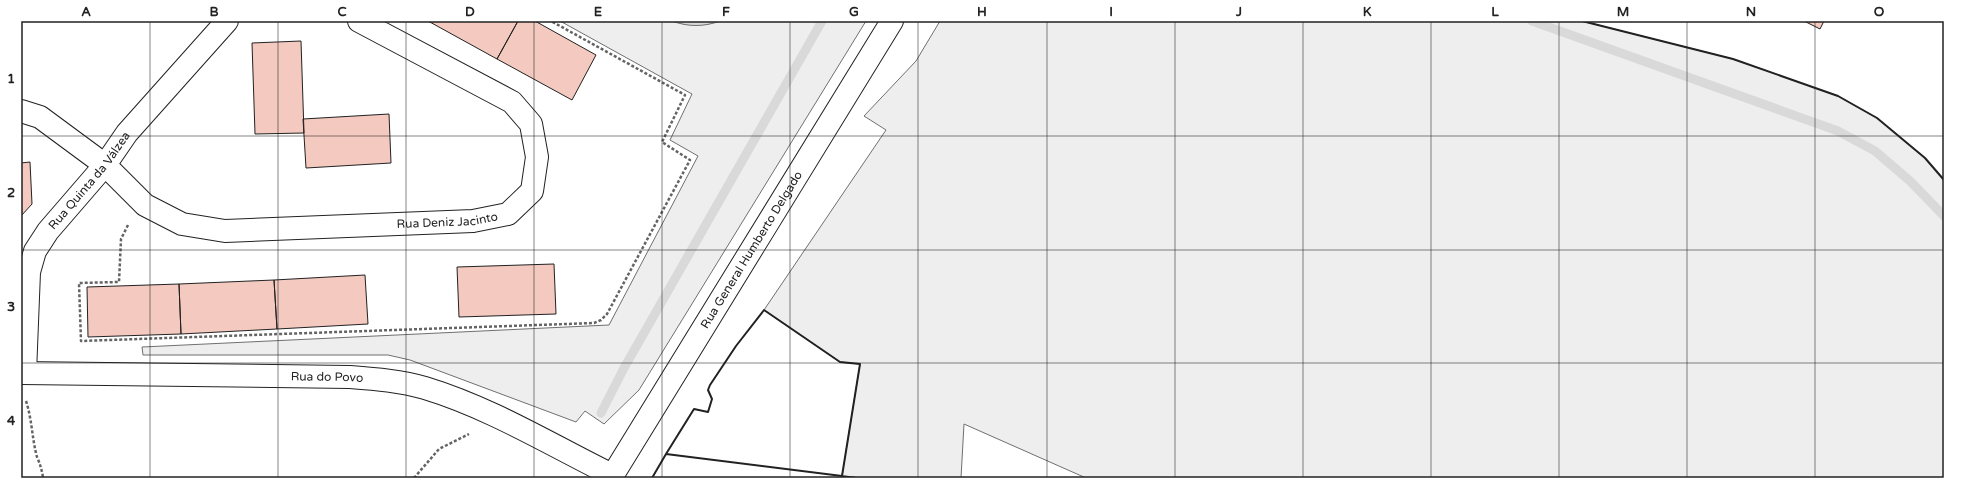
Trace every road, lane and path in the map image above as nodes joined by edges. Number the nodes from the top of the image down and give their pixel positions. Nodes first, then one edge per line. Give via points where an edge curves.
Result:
1 (227, 21) edge
2 (359, 21) edge
3 (551, 21) edge
4 (892, 21) edge
5 (21, 111) edge
6 (105, 165) junction
7 (145, 204) junction
8 (23, 373) edge
9 (500, 419) junction
10 (612, 477) edge
11 (43, 478) edge
12 (414, 478) edge

1 - 6 street, Rua Quinta da Válzea via 126,133
2 - 7 street, Rua Deniz Jacinto via 512,102 531,124 537,157 532,191 508,214 473,221 225,231 182,224
3 - 7 path via 685,95 662,142 690,160 607,314 601,320 594,323 80,341 79,283 119,282 120,239 126,227
4 - 10 street, Rua General Humberto Delgado
5 - 6 street, Rua Deniz Jacinto via 40,117
6 - 7 street, Rua Deniz Jacinto
6 - 8 street, Rua Quinta da Válzea via 48,231 35,251 29,272
8 - 9 street, Rua do Povo via 350,377 387,380 424,388 459,400
8 - 11 path via 23,394
9 - 10 street, Rua do Povo
9 - 12 path via 439,449

